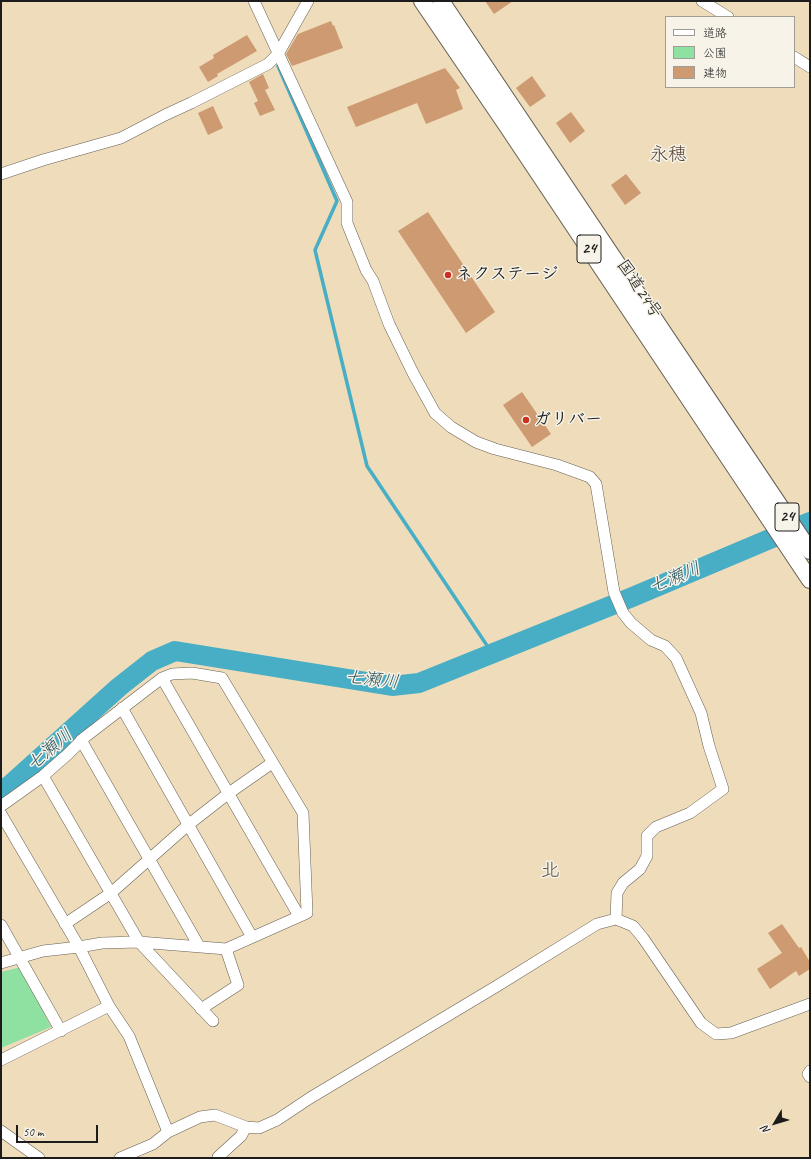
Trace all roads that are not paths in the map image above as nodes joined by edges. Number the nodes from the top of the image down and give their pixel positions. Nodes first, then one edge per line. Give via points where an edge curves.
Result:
1 (254, 1) edge
2 (308, 1) edge
3 (422, 1) edge
4 (441, 1) edge
5 (702, 1) edge
6 (726, 16) edge
7 (278, 54) junction
8 (795, 58) edge
9 (810, 67) edge
10 (1, 174) edge
11 (761, 492) junction
12 (809, 549) edge
13 (810, 580) edge
14 (162, 678) junction
15 (122, 708) junction
16 (81, 740) junction
17 (272, 763) junction
18 (43, 776) junction
19 (229, 793) junction
20 (1, 806) edge
21 (1, 814) edge
22 (188, 825) junction
23 (150, 858) junction
24 (111, 893) junction
25 (299, 916) junction
26 (616, 919) junction
27 (65, 924) junction
28 (1, 925) edge
29 (252, 937) junction
30 (139, 942) junction
31 (200, 946) junction
32 (79, 947) junction
33 (226, 949) junction
34 (20, 957) junction
35 (1, 963) edge
36 (810, 1004) edge
37 (109, 1006) junction
38 (202, 1008) junction
39 (213, 1021) dead end
40 (61, 1031) junction
41 (1, 1060) edge
42 (810, 1071) edge
43 (810, 1077) edge
44 (246, 1127) junction
45 (1, 1131) edge
46 (168, 1132) junction
47 (39, 1158) edge
48 (120, 1158) edge
49 (218, 1158) edge

1 - 7 street
2 - 7 street
3 - 11 highway, 国道24号 / 24
4 - 11 highway, 国道24号 / 24
5 - 6 street
7 - 10 street via 268,64 121,138
7 - 26 street via 347,202 347,223 389,324 435,413 451,427 495,450 557,465 590,477 596,484 614,592 623,613 630,623 651,640 665,646 676,658 701,713 723,789 690,814 656,827 647,836 647,856 640,868 623,883 617,893
8 - 9 street
11 - 12 highway, 国道24号 / 24
11 - 13 highway, 国道24号 / 24 via 793,555
14 - 15 street
14 - 17 street via 172,674 192,673 222,678
14 - 19 street
15 - 16 street
15 - 22 street
16 - 18 street
16 - 23 street
17 - 19 street
17 - 25 street via 303,813 308,913
18 - 20 street
18 - 24 street
19 - 22 street
19 - 25 street
21 - 27 street
22 - 23 street
22 - 29 street
23 - 24 street
23 - 31 street
24 - 27 street
24 - 30 street
25 - 29 street
26 - 36 street via 633,926 701,1023 716,1034 731,1034
26 - 44 street via 597,924 277,1120 259,1128
27 - 32 street
28 - 34 street
29 - 33 street
30 - 31 street
30 - 32 street via 102,943
30 - 38 street
31 - 33 street
32 - 34 street via 43,950
32 - 37 street
33 - 38 street via 238,985
34 - 35 street
34 - 40 street
37 - 40 street
37 - 46 street via 129,1036
38 - 39 street
40 - 41 street
42 - 43 street
44 - 46 street via 215,1115 200,1117
44 - 49 street via 241,1136
45 - 47 street
46 - 48 street via 153,1144

